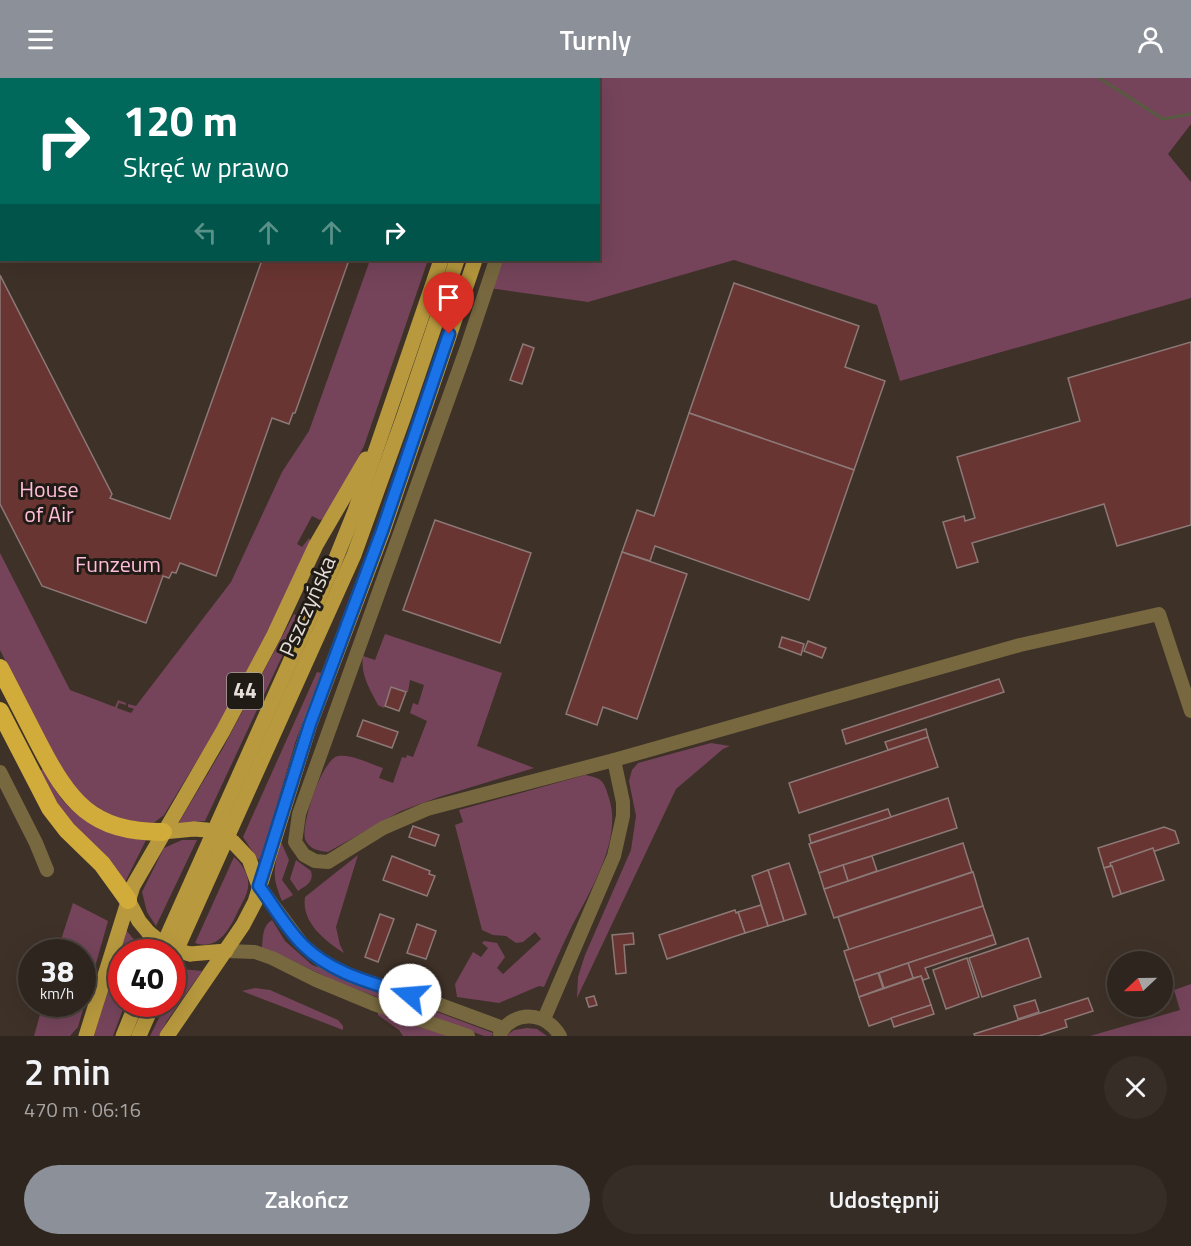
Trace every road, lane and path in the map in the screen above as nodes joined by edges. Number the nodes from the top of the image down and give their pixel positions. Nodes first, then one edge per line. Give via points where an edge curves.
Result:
1 (441, 261) edge
2 (457, 261) edge
3 (475, 261) edge
4 (496, 261) edge
5 (385, 426) junction
6 (0, 668) edge
7 (0, 711) edge
8 (1191, 711) edge
9 (614, 760) junction
10 (0, 772) edge
11 (163, 832) junction
12 (47, 870) dead end
13 (259, 886) junction
14 (128, 900) junction
15 (165, 939) edge
16 (181, 939) edge
17 (226, 951) junction
18 (131, 1017) edge
19 (147, 1017) edge
20 (544, 1019) junction
21 (501, 1032) edge
22 (86, 1036) edge
23 (123, 1036) edge
24 (139, 1036) edge
25 (167, 1036) edge
26 (468, 1036) edge
27 (560, 1036) edge

1 - 5 main road, Pszczyńska / 44
2 - 16 main road, Pszczyńska via 354,555
3 - 13 main road via 382,531 310,724
4 - 9 street via 299,814 295,842 304,855 328,862 382,828 426,809
5 - 11 main road, 44 via 316,545 223,731
5 - 15 main road, Pszczyńska via 321,595
6 - 11 highway via 69,796 85,810 121,828
7 - 14 highway via 50,808 102,864
8 - 9 street via 1159,614 1020,645
9 - 20 street via 623,802 614,856
10 - 12 street
11 - 13 main road, bridge via 207,830 233,842 249,859
11 - 14 main road
13 - 17 main road via 255,902
13 - 21 street via 302,944 322,962 353,977 430,1001
14 - 17 main road, bridge via 148,933 168,948 190,954
14 - 22 main road
17 - 25 main road
17 - 26 street via 255,952 374,1004
18 - 23 main road
19 - 24 main road
20 - 21 street via 522,1016
20 - 27 street

